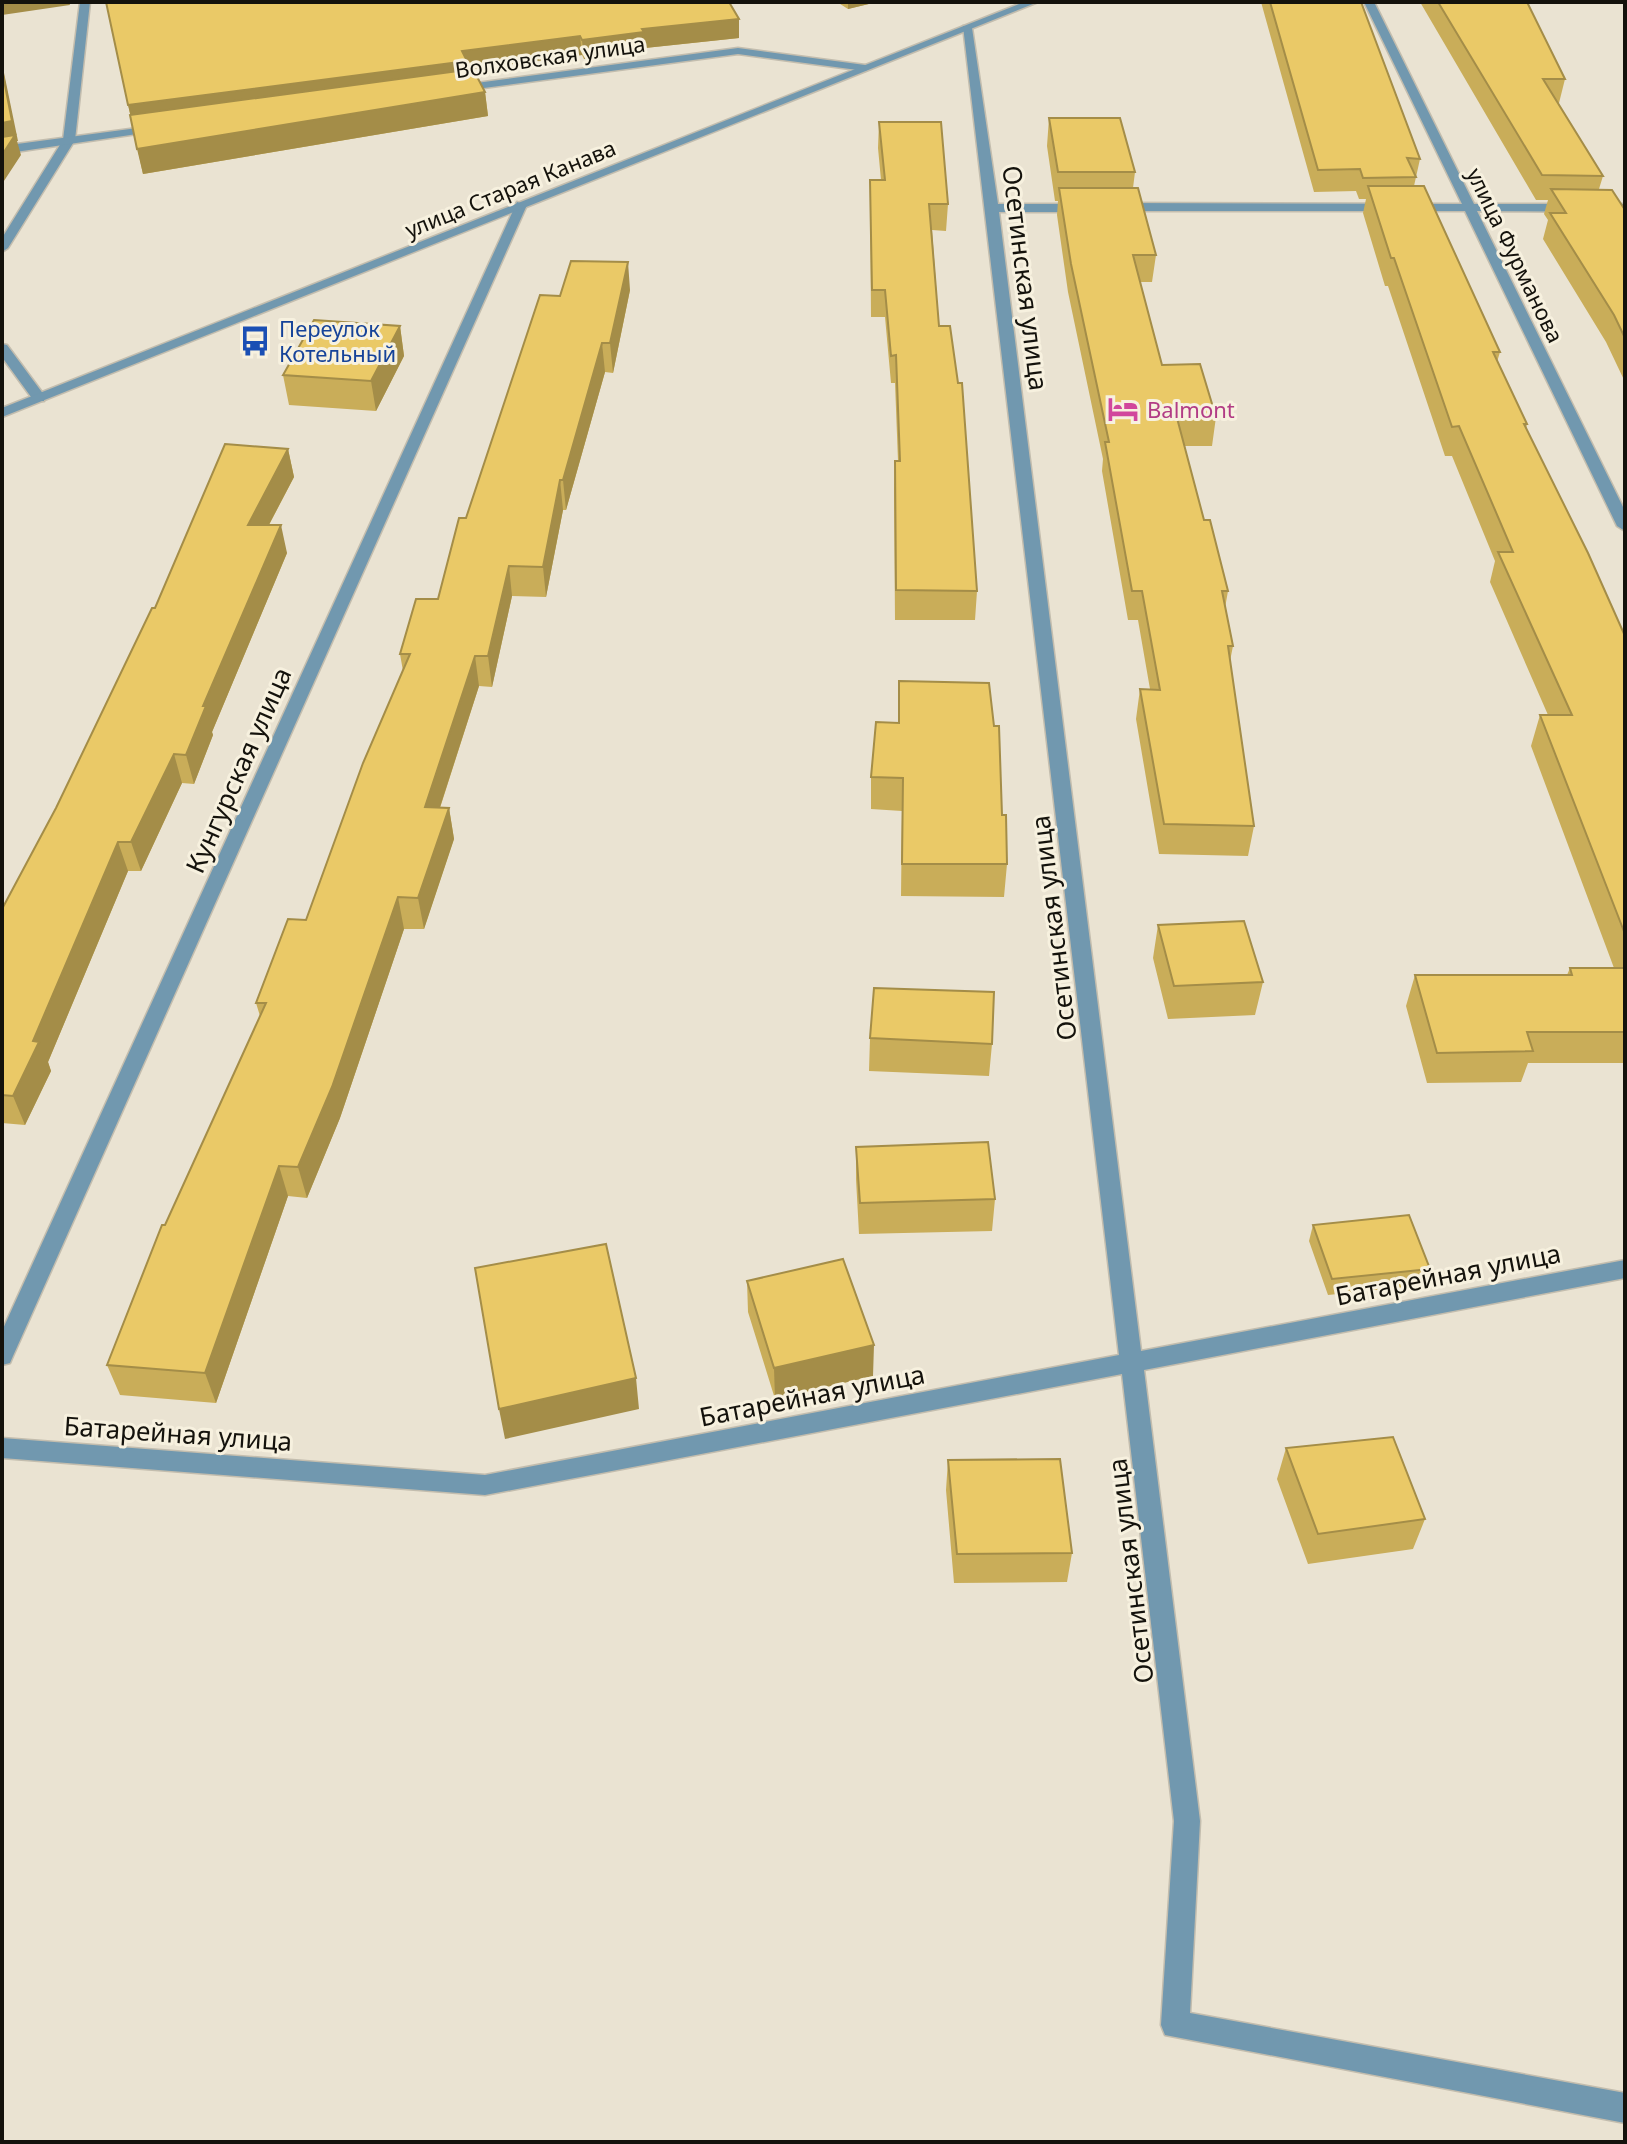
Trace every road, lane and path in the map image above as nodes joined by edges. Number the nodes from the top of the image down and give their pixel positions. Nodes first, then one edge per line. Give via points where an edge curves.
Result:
1 (85, 2) edge
2 (1033, 2) edge
3 (1369, 2) edge
4 (967, 28) junction
5 (865, 68) junction
6 (442, 90) edge
7 (178, 126) edge
8 (69, 140) junction
9 (2, 150) edge
10 (521, 205) junction
11 (1470, 206) junction
12 (992, 208) junction
13 (1625, 208) edge
14 (2, 248) edge
15 (2, 348) edge
16 (39, 398) junction
17 (2, 413) edge
18 (1625, 526) edge
19 (1625, 1269) edge
20 (2, 1356) edge
21 (1131, 1363) junction
22 (2, 1448) edge
23 (1625, 2108) edge

1 - 8 street
2 - 4 street, улица Старая Канава
3 - 11 street, улица Фурманова
4 - 5 street, улица Старая Канава
4 - 12 street, Осетинская улица
5 - 6 street, Волховская улица via 738,51
5 - 10 street, улица Старая Канава
7 - 8 street
8 - 9 street
8 - 14 street
10 - 16 street, улица Старая Канава
10 - 20 street, Кунгурская улица
11 - 12 street
11 - 13 street
11 - 18 street, улица Фурманова
12 - 21 street, Осетинская улица
15 - 16 street
16 - 17 street, улица Старая Канава
19 - 21 street, Батарейная улица
21 - 22 street, Батарейная улица via 485,1485
21 - 23 street, Осетинская улица via 1187,1821 1175,2025

